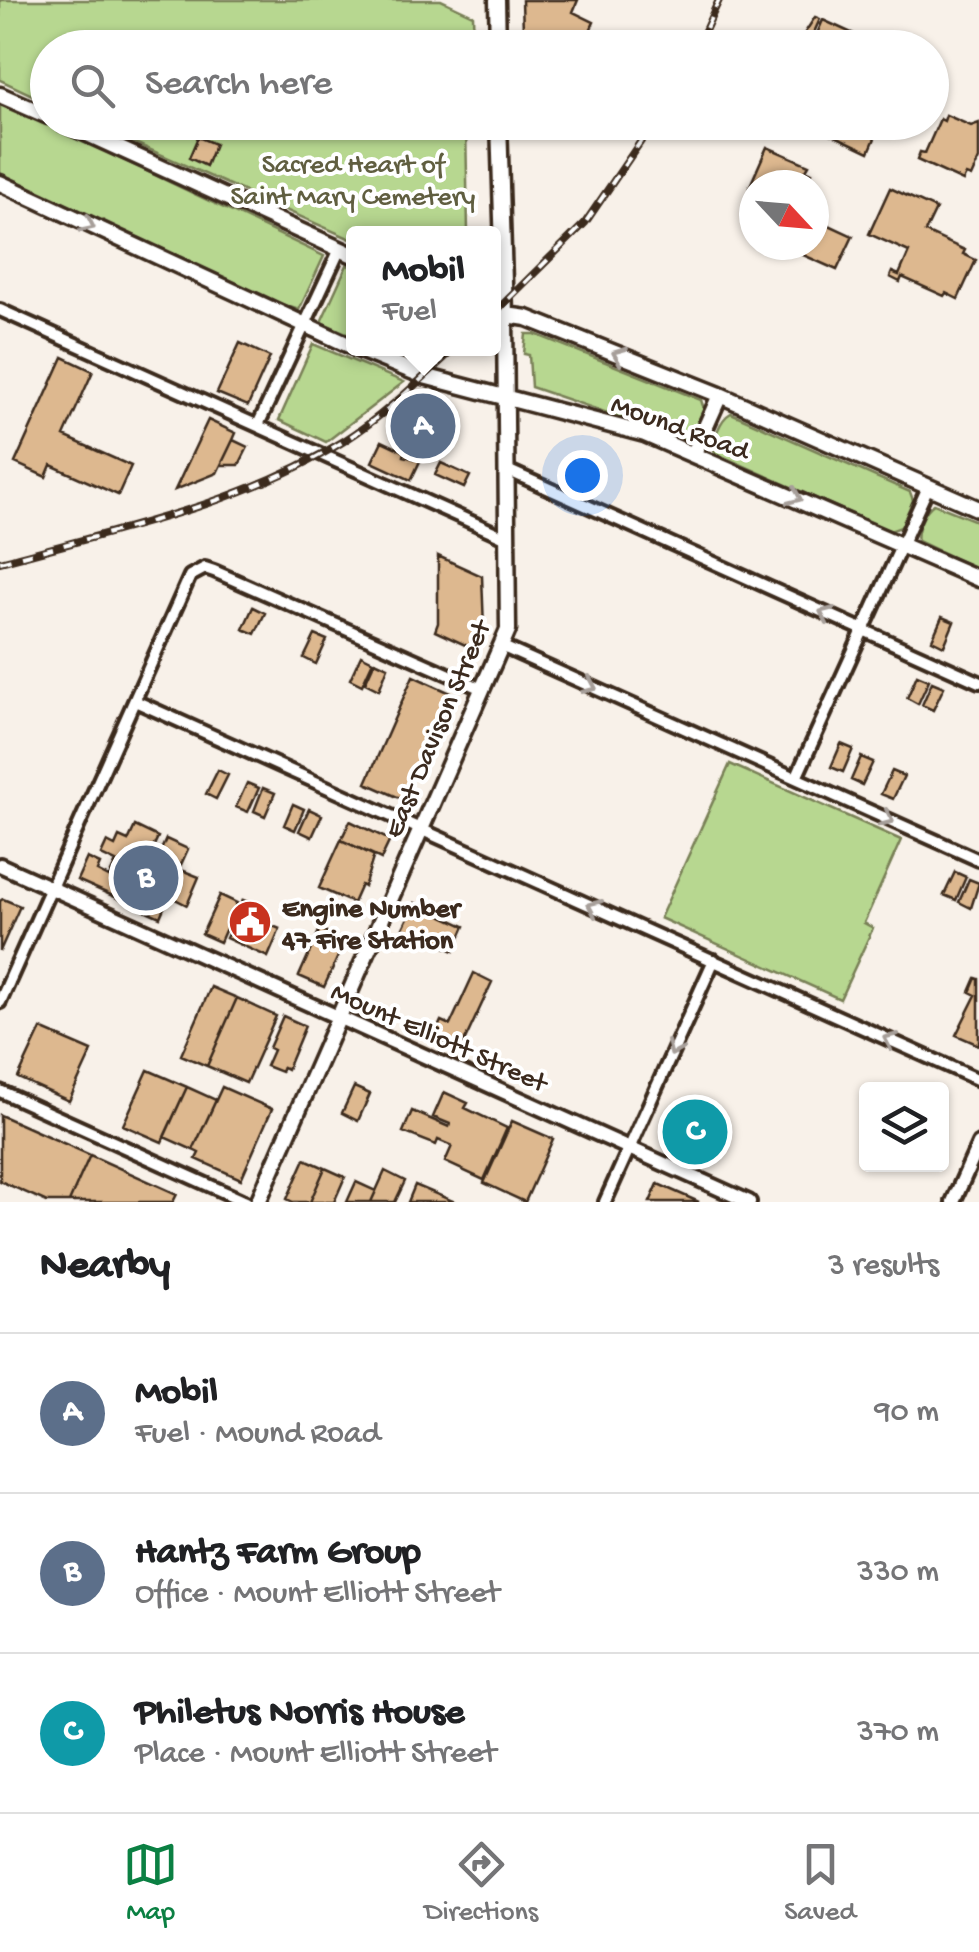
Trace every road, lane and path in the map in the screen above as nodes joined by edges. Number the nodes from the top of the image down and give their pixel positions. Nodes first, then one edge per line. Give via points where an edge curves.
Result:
1 (497, 0) edge
2 (498, 30) edge
3 (0, 95) edge
4 (30, 108) edge
5 (100, 140) edge
6 (499, 140) edge
7 (0, 183) edge
8 (497, 226) edge
9 (346, 252) edge
10 (0, 310) edge
11 (501, 314) edge
12 (305, 324) junction
13 (501, 342) edge
14 (346, 344) edge
15 (374, 356) edge
16 (720, 395) junction
17 (505, 397) junction
18 (258, 425) junction
19 (694, 454) junction
20 (505, 469) junction
21 (928, 487) junction
22 (979, 510) edge
23 (506, 538) junction
24 (903, 544) junction
25 (979, 579) edge
26 (864, 630) junction
27 (501, 646) junction
28 (979, 682) edge
29 (482, 689) junction
30 (135, 701) junction
31 (796, 778) junction
32 (420, 829) junction
33 (979, 860) edge
34 (0, 866) edge
35 (51, 888) junction
36 (714, 960) junction
37 (0, 1002) edge
38 (338, 1017) junction
39 (979, 1080) edge
40 (0, 1092) edge
41 (979, 1144) edge
42 (630, 1148) junction
43 (246, 1202) edge
44 (258, 1202) edge
45 (605, 1202) edge
46 (749, 1202) edge
47 (953, 1202) edge

1 - 2 main road
3 - 4 main road
5 - 9 main road
6 - 8 main road, East Davison Street
7 -> 12 main road, Mound Road
9 - 12 street
10 - 18 street
16 -> 11 main road, Mound Road via 527,318
12 - 14 main road, Mound Road
12 - 18 street
13 - 17 main road, East Davison Street
15 - 17 main road, Mound Road
16 - 19 main road
16 - 21 main road, Mound Road
17 - 19 main road, Mound Road via 623,426
17 - 20 main road, East Davison Street
18 - 23 street
19 -> 24 main road, Mound Road
20 - 23 main road, East Davison Street
26 -> 20 street
21 - 22 main road, Mound Road
21 - 24 street
23 - 27 main road, East Davison Street via 509,610
24 - 25 main road, Mound Road
24 - 26 street
26 - 28 street
26 - 31 street
27 - 29 main road, East Davison Street
27 -> 31 street
29 - 30 street via 206,568 190,576
29 - 32 main road, East Davison Street
30 - 32 street
30 - 35 street
31 -> 33 street
36 -> 32 street
32 - 38 main road, East Davison Street
34 - 35 street, Mount Elliott Street
35 - 37 street
35 - 38 street, Mount Elliott Street
39 -> 36 street
36 -> 42 street
38 - 42 street, Mount Elliott Street
38 - 44 main road, East Davison Street
40 - 43 street
41 - 47 street
42 - 45 street
42 - 46 street, Mount Elliott Street

